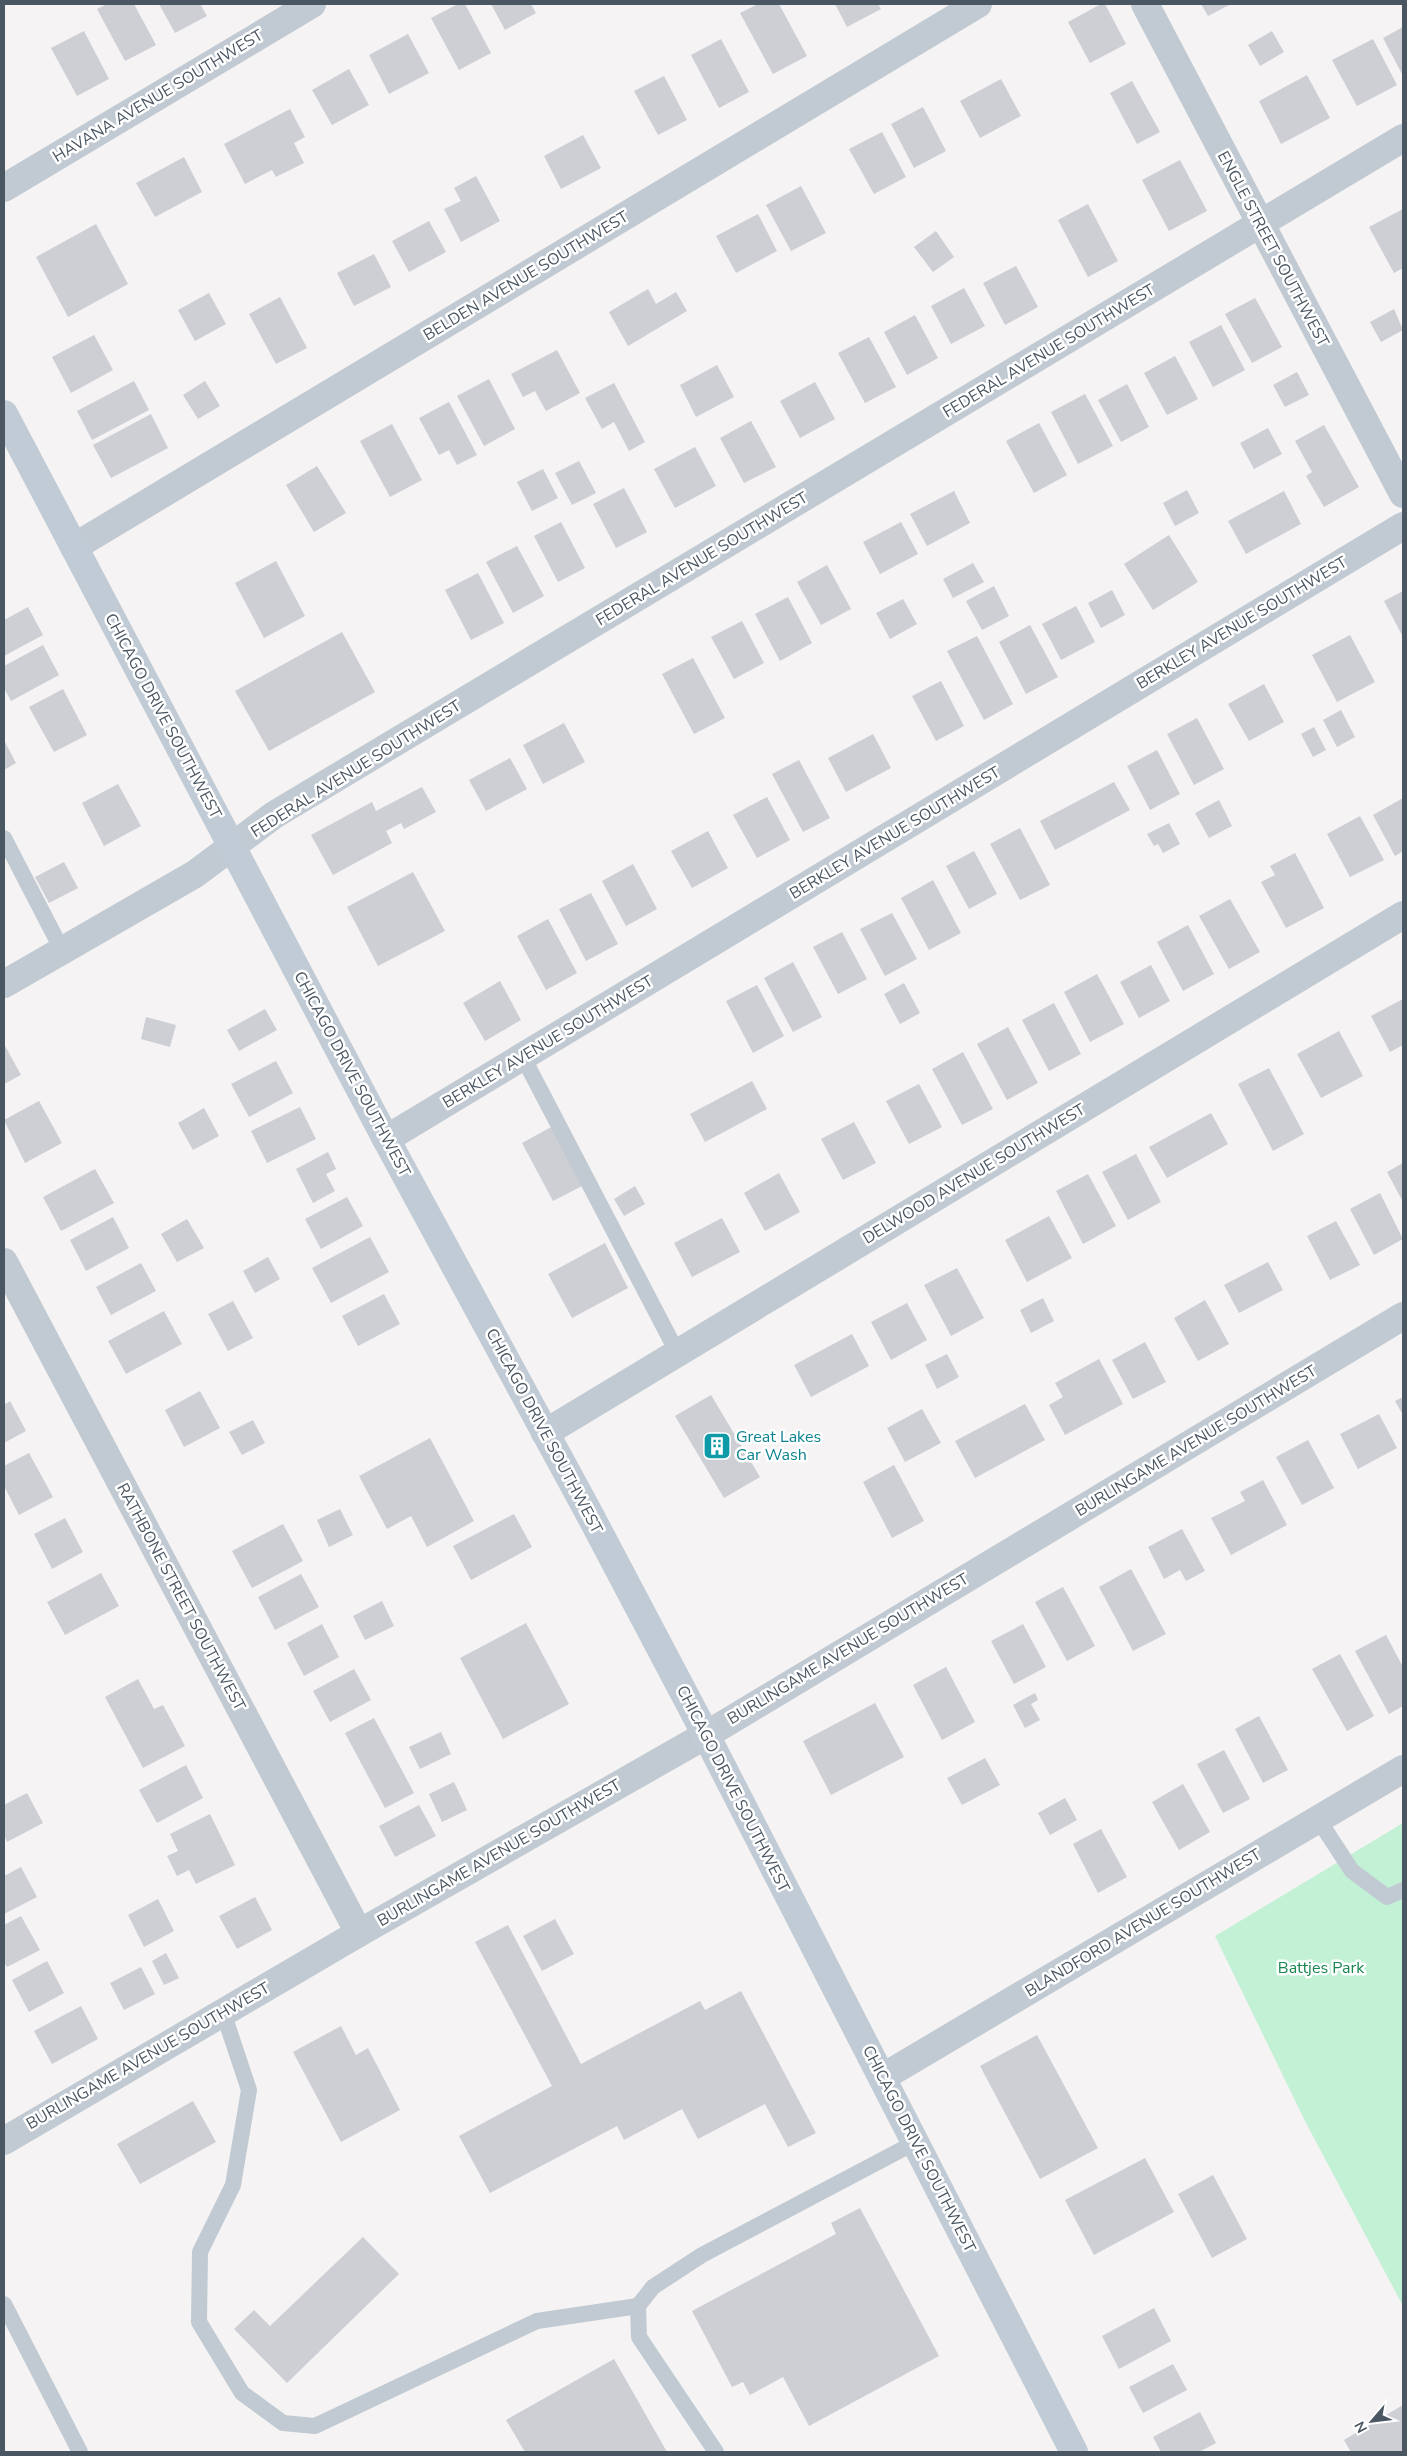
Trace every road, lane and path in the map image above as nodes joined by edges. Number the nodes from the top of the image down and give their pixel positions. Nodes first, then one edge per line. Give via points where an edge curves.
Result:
1 (312, 4) edge
2 (978, 4) edge
3 (1145, 4) edge
4 (1403, 138) edge
5 (4, 188) edge
6 (1259, 224) junction
7 (4, 414) edge
8 (1403, 494) edge
9 (1403, 526) edge
10 (74, 548) junction
11 (4, 838) edge
12 (232, 847) junction
13 (1403, 915) edge
14 (62, 950) junction
15 (4, 984) edge
16 (523, 1057) junction
17 (386, 1139) junction
18 (4, 1262) edge
19 (1403, 1316) edge
20 (678, 1354) junction
21 (545, 1433) junction
22 (706, 1735) junction
23 (1403, 1769) edge
24 (1318, 1820) junction
25 (1403, 1890) edge
26 (359, 1933) junction
27 (223, 2012) junction
28 (883, 2077) junction
29 (6, 2134) edge
30 (916, 2142) junction
31 (4, 2304) edge
32 (638, 2306) junction
33 (80, 2452) edge
34 (716, 2452) edge
35 (1074, 2452) edge

1 - 5 street, HAVANA AVENUE SOUTHWEST
2 - 10 street, BELDEN AVENUE SOUTHWEST
3 - 6 street, ENGLE STREET SOUTHWEST
4 - 6 street, FEDERAL AVENUE SOUTHWEST
6 - 8 street, ENGLE STREET SOUTHWEST
6 - 12 street, FEDERAL AVENUE SOUTHWEST via 274,815
7 - 10 main road, CHICAGO DRIVE SOUTHWEST
9 - 16 street, BERKLEY AVENUE SOUTHWEST
10 - 12 main road, CHICAGO DRIVE SOUTHWEST
11 - 14 lane
12 - 14 street, FEDERAL AVENUE SOUTHWEST via 195,874
12 - 17 main road, CHICAGO DRIVE SOUTHWEST
13 - 20 street, DELWOOD AVENUE SOUTHWEST
14 - 15 street, FEDERAL AVENUE SOUTHWEST
16 - 17 street, BERKLEY AVENUE SOUTHWEST
16 - 20 lane
17 - 21 main road, CHICAGO DRIVE SOUTHWEST
18 - 26 street, RATHBONE STREET SOUTHWEST
19 - 22 street, BURLINGAME AVENUE SOUTHWEST
20 - 21 street, DELWOOD AVENUE SOUTHWEST
21 - 22 main road, CHICAGO DRIVE SOUTHWEST
22 - 26 street, BURLINGAME AVENUE SOUTHWEST
22 - 28 main road, CHICAGO DRIVE SOUTHWEST
23 - 24 street, BLANDFORD AVENUE SOUTHWEST
24 - 25 lane via 1352,1871 1387,1897
24 - 28 street, BLANDFORD AVENUE SOUTHWEST
26 - 27 street, BURLINGAME AVENUE SOUTHWEST
27 - 29 street, BURLINGAME AVENUE SOUTHWEST
27 - 32 lane via 249,2090 234,2185 200,2252 199,2322 242,2393 283,2422 315,2426 537,2321
28 - 30 main road, CHICAGO DRIVE SOUTHWEST
30 - 32 lane via 702,2255 654,2286
30 - 35 main road, CHICAGO DRIVE SOUTHWEST
31 - 33 lane
32 - 34 lane via 639,2337

